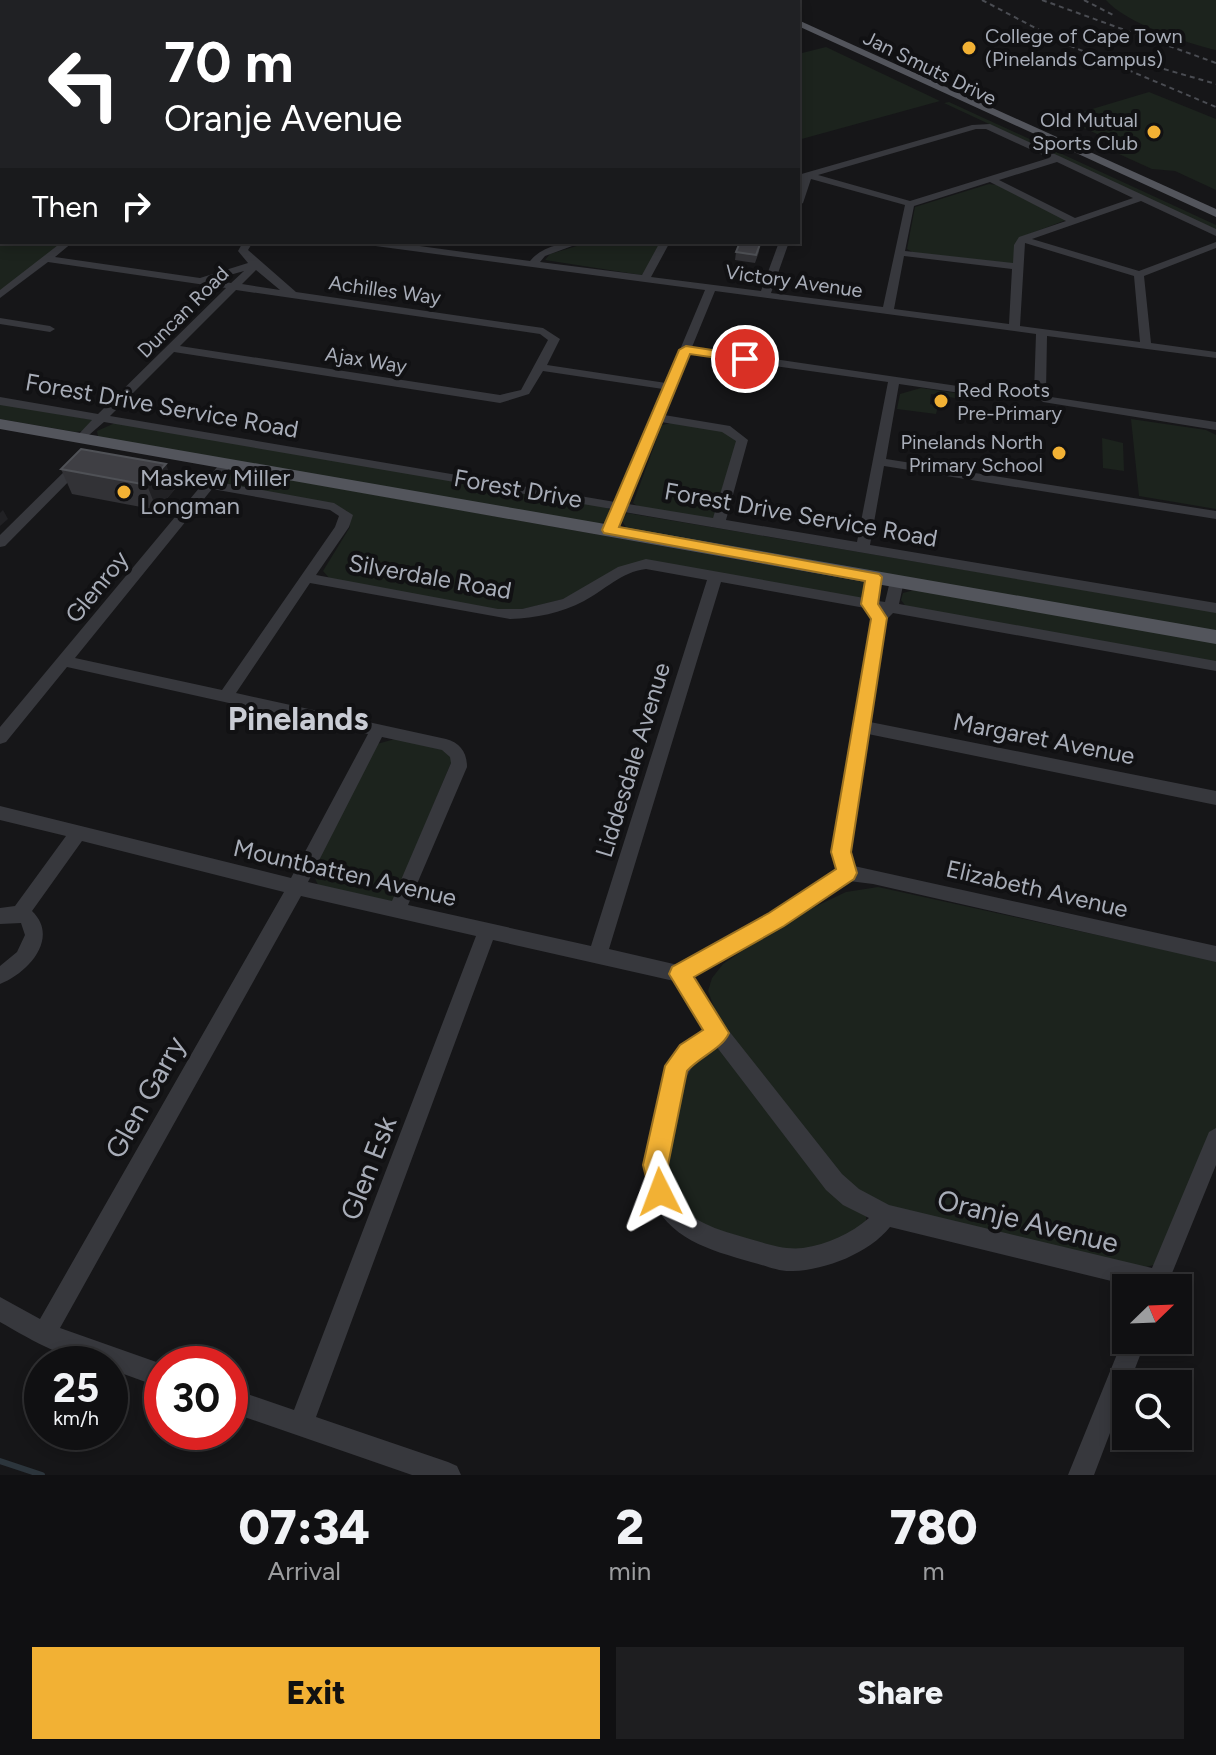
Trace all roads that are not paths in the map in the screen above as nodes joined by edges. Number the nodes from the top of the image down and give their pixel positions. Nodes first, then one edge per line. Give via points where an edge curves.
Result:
1 (801, 24) edge
2 (1057, 159) junction
3 (803, 176) edge
4 (993, 180) junction
5 (1142, 198) junction
6 (910, 204) junction
7 (1216, 213) edge
8 (1072, 220) junction
9 (1216, 221) edge
10 (1216, 233) edge
11 (1022, 239) junction
12 (66, 244) edge
13 (241, 244) edge
14 (383, 244) edge
15 (476, 244) edge
16 (571, 244) edge
17 (664, 244) edge
18 (783, 244) edge
19 (1216, 245) edge
20 (900, 253) junction
21 (468, 255) junction
22 (47, 259) junction
23 (255, 264) junction
24 (533, 264) junction
25 (1017, 267) junction
26 (1139, 274) junction
27 (645, 279) junction
28 (199, 281) junction
29 (234, 286) junction
30 (711, 288) junction
31 (0, 295) edge
32 (292, 295) junction
33 (765, 295) junction
34 (888, 311) junction
35 (0, 321) edge
36 (1014, 328) junction
37 (50, 329) dead end
38 (1042, 332) junction
39 (1146, 345) junction
40 (172, 348) junction
41 (686, 350) junction
42 (1216, 355) edge
43 (540, 367) junction
44 (894, 380) junction
45 (670, 387) junction
46 (974, 391) dead end
47 (0, 401) edge
48 (103, 417) junction
49 (657, 418) junction
50 (0, 424) edge
51 (1216, 426) edge
52 (82, 437) junction
53 (126, 445) junction
54 (881, 462) junction
55 (227, 463) junction
56 (88, 464) joint
57 (139, 472) edge
58 (210, 484) junction
59 (619, 506) junction
60 (1216, 515) edge
61 (719, 522) junction
62 (610, 530) junction
63 (0, 543) edge
64 (863, 548) junction
65 (874, 577) junction
66 (307, 578) junction
67 (715, 578) junction
68 (897, 581) junction
69 (1216, 608) edge
70 (880, 610) junction
71 (1216, 637) edge
72 (64, 661) junction
73 (1216, 666) edge
74 (225, 697) junction
75 (863, 727) junction
76 (377, 732) junction
77 (0, 738) edge
78 (1216, 798) edge
79 (0, 813) edge
80 (77, 834) junction
81 (847, 873) junction
82 (296, 887) junction
83 (397, 910) junction
84 (9, 916) edge
85 (487, 931) junction
86 (1216, 954) edge
87 (597, 957) junction
88 (680, 974) junction
89 (0, 975) edge
90 (718, 1033) junction
91 (1216, 1139) edge
92 (886, 1215) junction
93 (1117, 1274) edge
94 (1160, 1274) edge
95 (0, 1309) edge
96 (44, 1334) junction
97 (1129, 1354) edge
98 (144, 1370) edge
99 (248, 1406) edge
100 (301, 1424) junction
101 (448, 1475) edge
102 (1081, 1475) edge

1 - 7 main road, Jan Smuts Drive
1 - 9 main road, Jan Smuts Drive via 937,93
2 - 3 street via 987,126
2 - 4 street
2 - 5 street
3 - 6 street
4 - 6 street
4 - 8 street
5 - 8 street
5 - 10 street
6 - 20 street
8 - 11 street
11 - 25 street
11 - 26 street
12 - 22 street
13 - 23 street, Duncan Road
14 - 21 street, Victory Avenue
15 - 21 street
16 - 24 street via 547,251
17 - 27 street
18 - 33 street
19 - 26 street
20 - 25 street
20 - 34 street
21 - 24 street, Victory Avenue
22 - 28 street, Achilles Way
22 - 31 street
23 - 28 street
23 - 29 street, Duncan Road
23 - 32 street
24 - 27 street, Victory Avenue
25 - 36 street
26 - 39 street
27 - 30 street, Victory Avenue
28 - 29 street, Achilles Way
29 - 32 street, Achilles Way
29 - 40 street, Duncan Road
30 - 33 street, Victory Avenue
30 - 41 street
32 - 43 street, Achilles Way via 543,331 554,339
33 - 34 street, Victory Avenue
34 - 36 street, Victory Avenue
35 - 37 street
36 - 38 street, Victory Avenue
38 - 39 street, Victory Avenue
38 - 51 street via 1040,393 1047,400
39 - 42 street, Victory Avenue
40 - 43 street, Ajax Way via 500,399 525,392
40 - 48 street, Duncan Road
41 - 44 street
41 - 45 street
43 - 45 street
44 - 46 street
44 - 54 street
45 - 49 street
47 - 48 street, Forest Drive Service Road
48 - 52 street, Duncan Road
48 - 59 street, Forest Drive Service Road
49 - 59 street
49 - 61 street via 726,429 742,440
50 - 52 main road, Forest Drive
52 - 53 main road, Forest Drive
53 - 55 main road, Forest Drive
53 - 56 main road via 97,451
54 - 60 street
54 - 64 street
55 - 58 street, Glenroy
55 - 62 main road, Forest Drive
56 - 63 street
57 - 58 street
58 - 66 street via 334,507 346,515
58 - 72 street, Glenroy
59 - 61 street, Forest Drive Service Road
59 - 62 street
61 - 64 street, Forest Drive Service Road
62 - 65 main road, Forest Drive
64 - 69 street, Forest Drive Service Road
65 - 68 main road, Forest Drive
65 - 70 street
66 - 67 street, Silverdale Road via 522,615 574,600 629,565
66 - 74 street
67 - 70 street
67 - 87 street, Liddesdale Avenue
68 - 70 street
68 - 71 main road, Forest Drive
70 - 73 street
70 - 75 street
72 - 74 street
72 - 77 street, Glenroy
74 - 76 street
75 - 78 street, Margaret Avenue
75 - 81 street via 841,852
76 - 82 street, Glen Garry
76 - 83 street via 446,745 460,758
79 - 80 street, Mountbatten Avenue
80 - 82 street, Mountbatten Avenue
80 - 84 street
81 - 86 street, Elizabeth Avenue
81 - 88 street
82 - 83 street, Mountbatten Avenue
82 - 96 street, Glen Garry
83 - 85 street, Mountbatten Avenue
84 - 89 street via 29,920 35,939 21,963
85 - 87 street, Mountbatten Avenue
85 - 100 street, Glen Esk
87 - 88 street, Mountbatten Avenue
88 - 90 street, Oranje Avenue
90 - 92 street, Oranje Avenue via 834,1182
90 - 92 street via 677,1066 656,1165 660,1192 676,1218 698,1235 788,1260 816,1257 864,1236
91 - 94 street
92 - 93 street, Oranje Avenue
95 - 96 street
96 - 98 street
97 - 102 street
99 - 100 street
100 - 101 street

